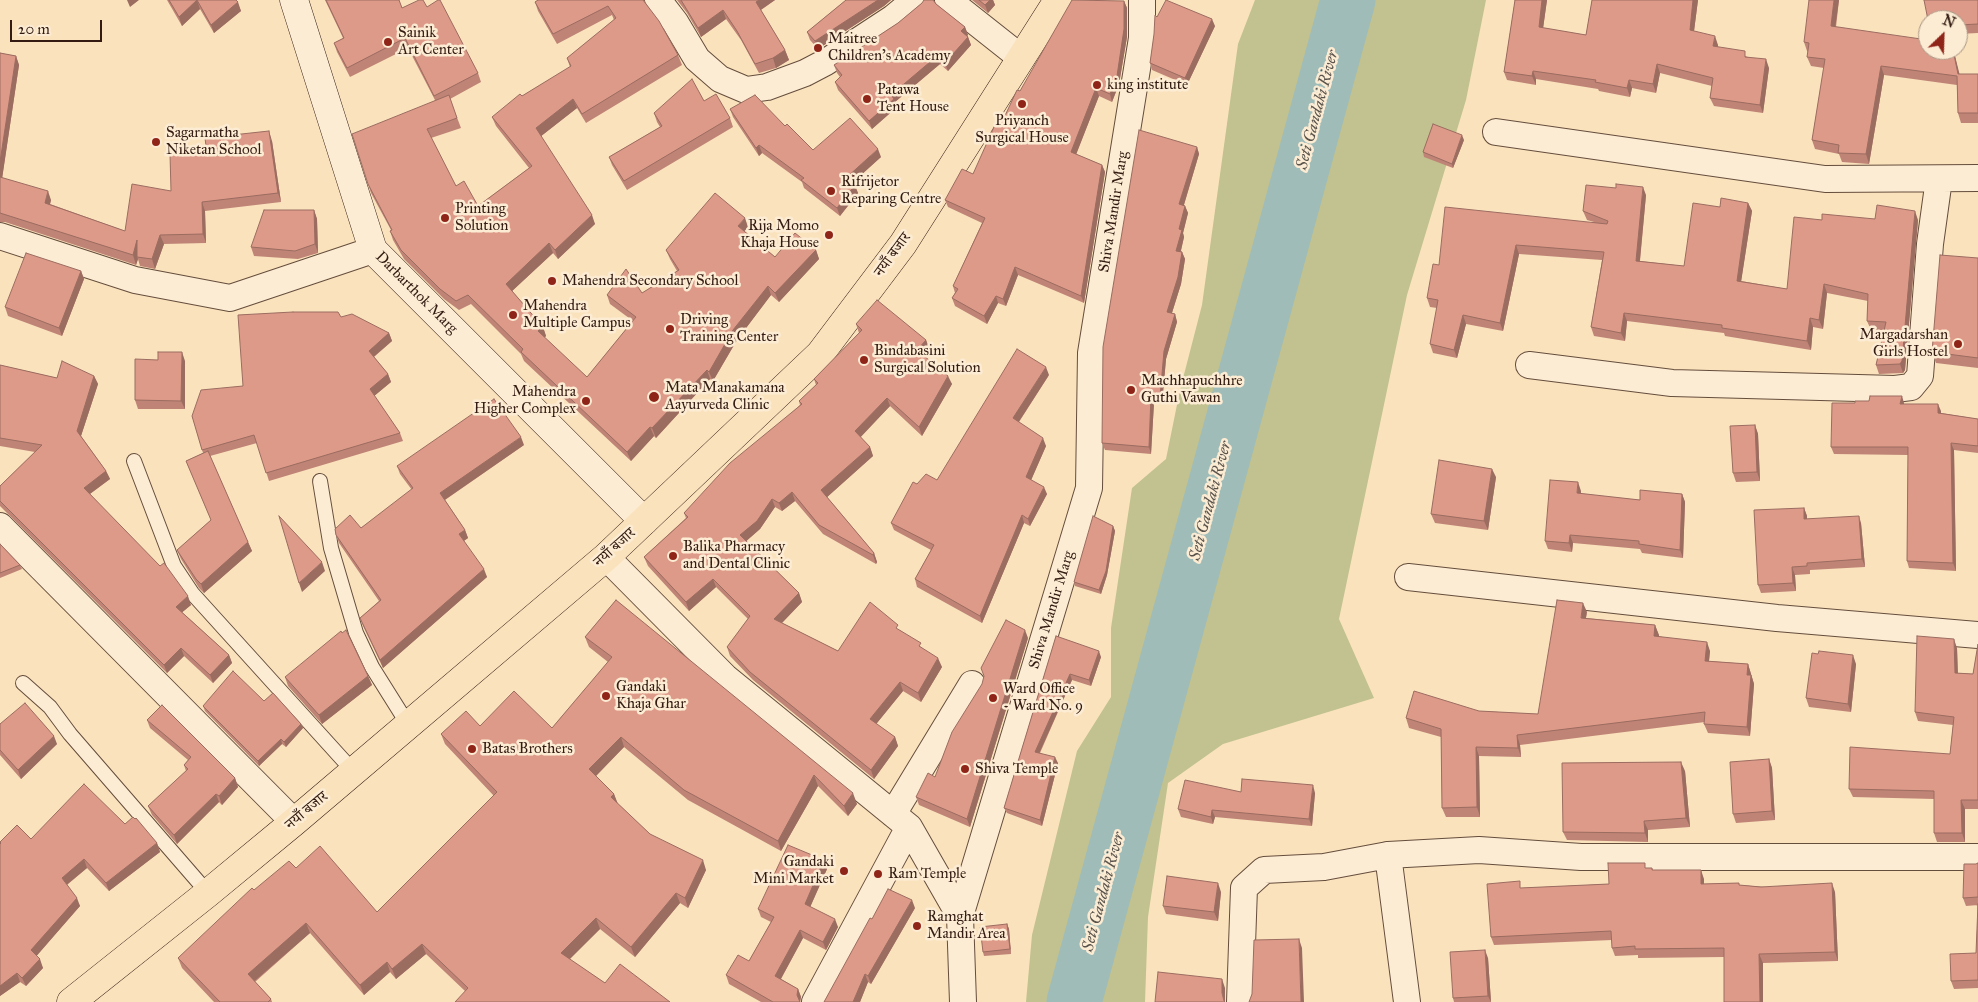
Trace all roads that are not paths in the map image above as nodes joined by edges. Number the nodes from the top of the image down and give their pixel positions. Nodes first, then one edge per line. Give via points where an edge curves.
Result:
1 (294, 0) edge
2 (658, 0) edge
3 (915, 0) edge
4 (948, 0) edge
5 (1058, 0) edge
6 (1142, 0) edge
7 (1020, 57) junction
8 (1496, 132) dead end
9 (1978, 178) edge
10 (1938, 179) junction
11 (0, 236) edge
12 (373, 250) junction
13 (1529, 365) dead end
14 (134, 461) dead end
15 (320, 481) dead end
16 (644, 521) junction
17 (0, 526) edge
18 (606, 557) junction
19 (1408, 577) dead end
20 (1978, 635) edge
21 (23, 683) dead end
22 (972, 684) dead end
23 (409, 726) junction
24 (354, 772) junction
25 (901, 820) junction
26 (294, 822) junction
27 (1388, 855) junction
28 (1978, 857) edge
29 (208, 893) junction
30 (960, 916) junction
31 (71, 1002) edge
32 (815, 1002) edge
33 (963, 1002) edge
34 (1240, 1002) edge
35 (1407, 1002) edge

1 - 12 main road, Darbarthok Marg
2 - 3 street via 697,59 720,79 746,90 767,87 826,62
4 - 7 street
5 - 7 main road, नयाँ बजार
6 - 30 street, Shiva Mandir Marg via 1142,38 1091,353 1089,488
7 - 16 main road, नयाँ बजार via 903,244 820,354
8 - 10 street via 1825,179
9 - 10 street
10 - 13 street via 1920,376 1911,387 1672,383
11 - 12 street via 135,280 230,298
12 - 16 main road, Darbarthok Marg
14 - 24 lane via 174,566 192,593
15 - 23 lane via 331,548 356,633 372,667
16 - 18 main road, नयाँ बजार
17 - 26 street
18 - 23 main road, नयाँ बजार
18 - 25 street via 725,677
19 - 20 street via 1777,618
21 - 29 lane via 50,707 81,748
22 - 25 street
23 - 24 main road, नयाँ बजार
24 - 26 main road, नयाँ बजार
25 - 30 street
25 - 32 street
26 - 29 main road, नयाँ बजार
27 - 28 street via 1479,850 1581,857
27 - 34 street via 1324,867 1264,870 1244,888
27 - 35 street
29 - 31 main road, नयाँ बजार
30 - 33 street

